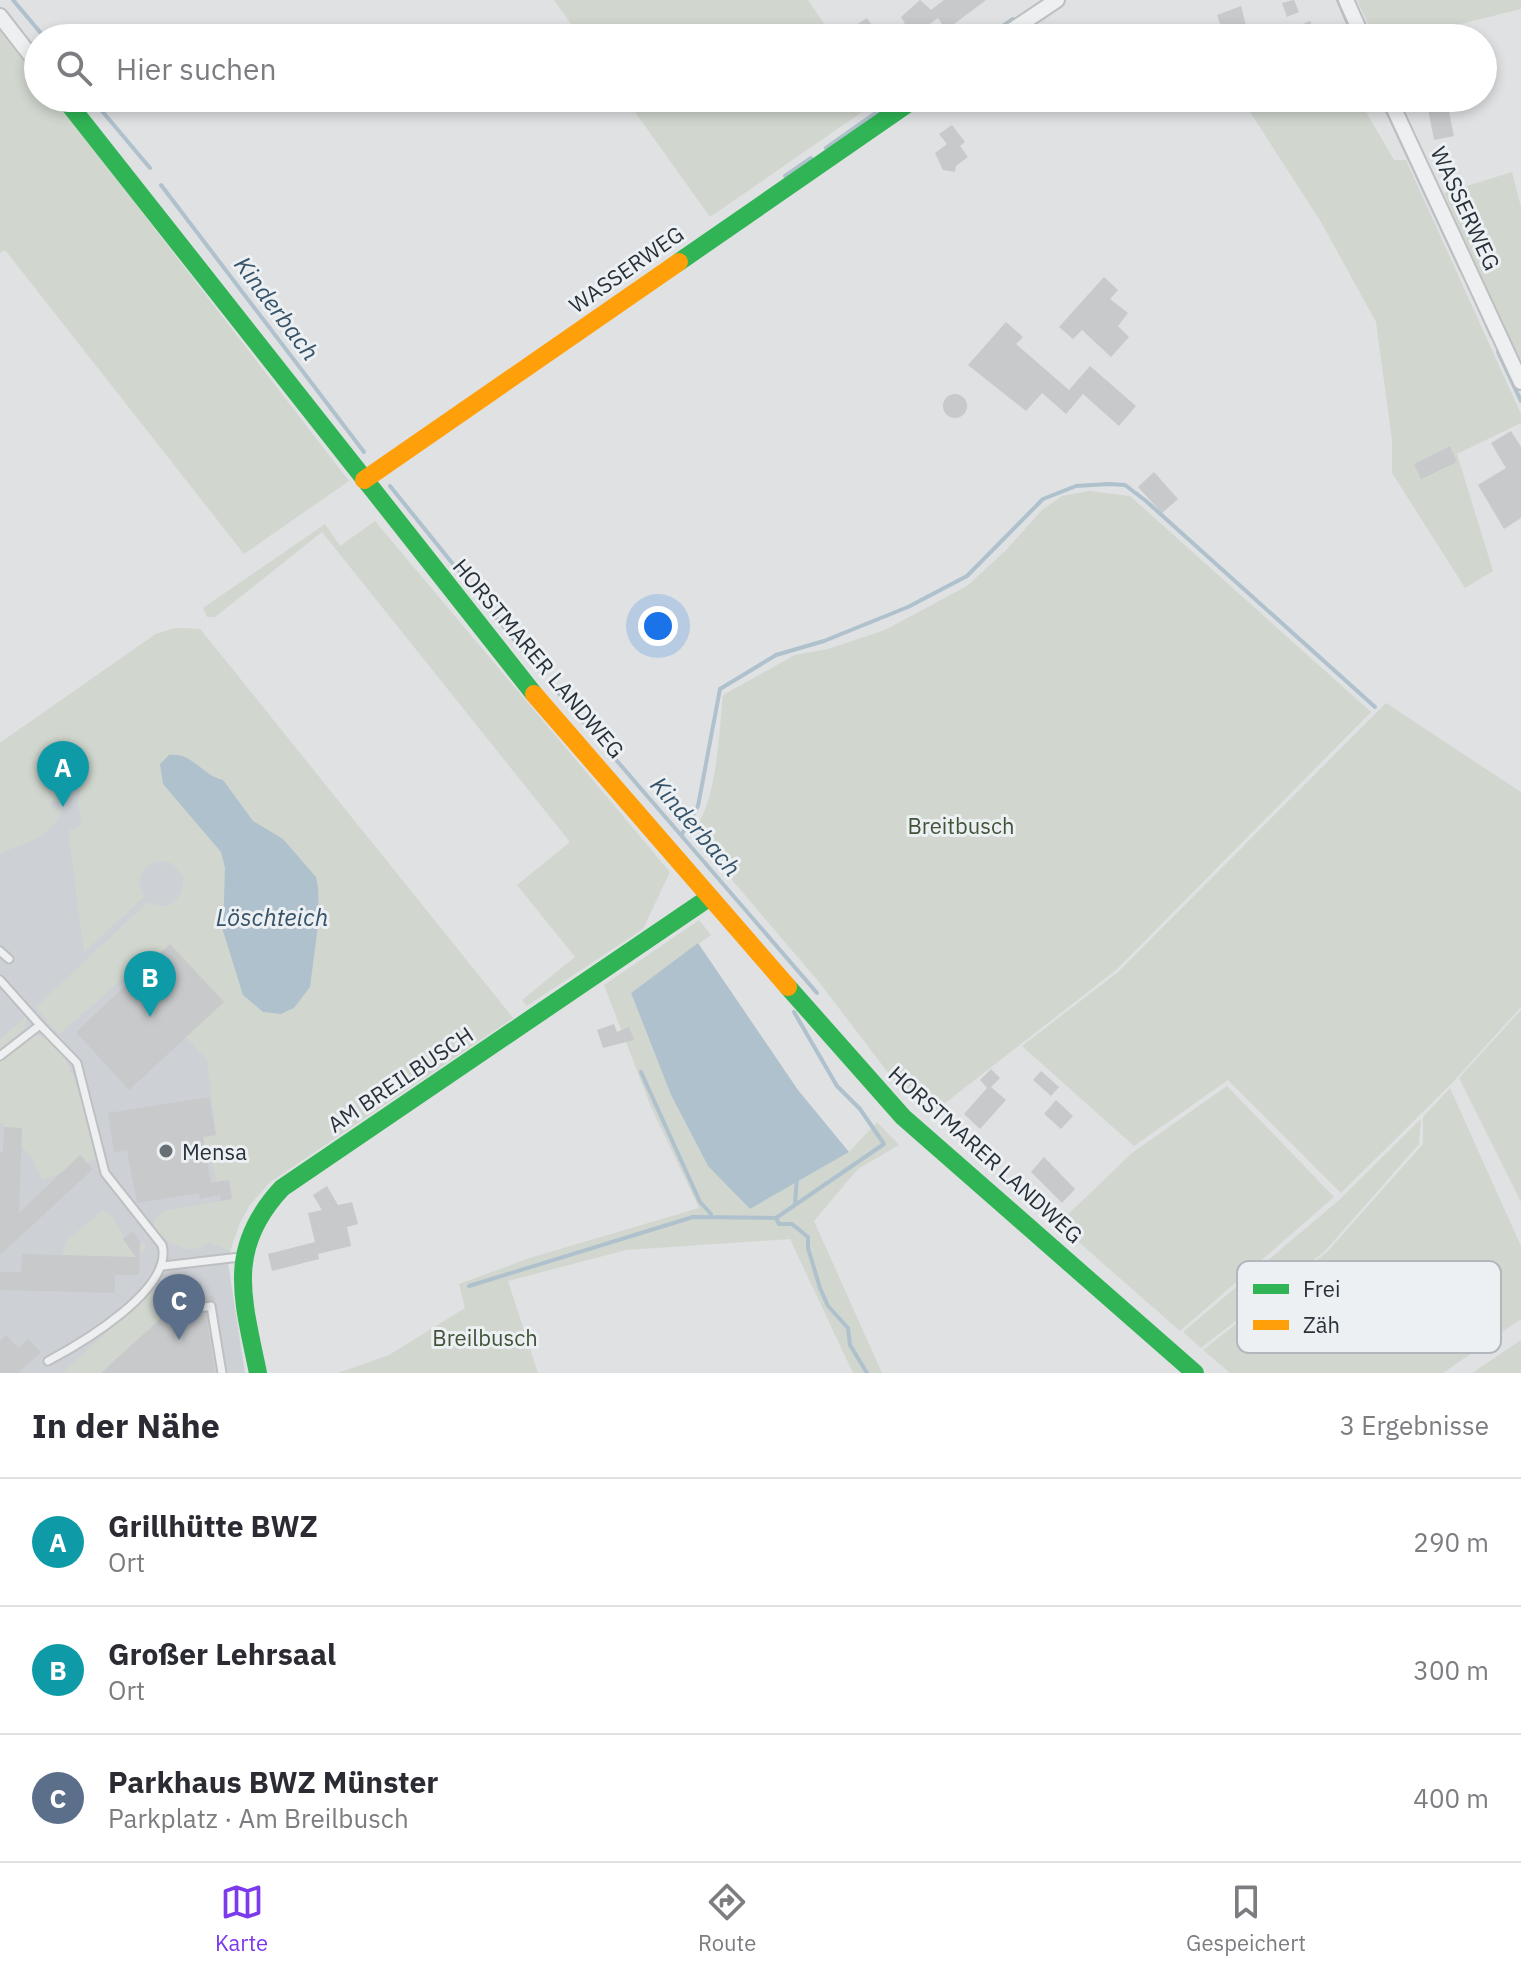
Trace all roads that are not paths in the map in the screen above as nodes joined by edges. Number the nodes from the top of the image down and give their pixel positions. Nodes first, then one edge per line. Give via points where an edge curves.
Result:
1 (1057, 0) edge
2 (1346, 0) edge
3 (0, 16) edge
4 (1021, 24) edge
5 (1357, 24) edge
6 (24, 47) edge
7 (75, 112) edge
8 (896, 112) edge
9 (1396, 112) edge
10 (1521, 382) edge
11 (364, 480) junction
12 (710, 897) junction
13 (0, 951) edge
14 (9, 959) dead end
15 (0, 980) edge
16 (40, 1025) junction
17 (0, 1056) edge
18 (241, 1257) junction
19 (163, 1266) junction
20 (200, 1308) dead end
21 (48, 1361) dead end
22 (222, 1373) edge
23 (258, 1373) edge
24 (1195, 1373) edge

1 - 4 street
2 - 5 street
3 - 6 street
7 - 11 street, HORSTMARER LANDWEG
8 - 11 street, WASSERWEG
9 - 10 street, WASSERWEG
11 - 12 street, HORSTMARER LANDWEG via 530,689
12 - 18 street, AM BREILBUSCH via 282,1188 251,1224
12 - 24 street, HORSTMARER LANDWEG via 903,1117
13 - 14 lane
15 - 16 lane
16 - 17 lane
16 - 19 lane via 77,1063 105,1173 162,1245
18 - 19 lane
18 - 23 street, AM BREILBUSCH
19 - 21 lane via 93,1337
20 - 22 lane via 211,1306

